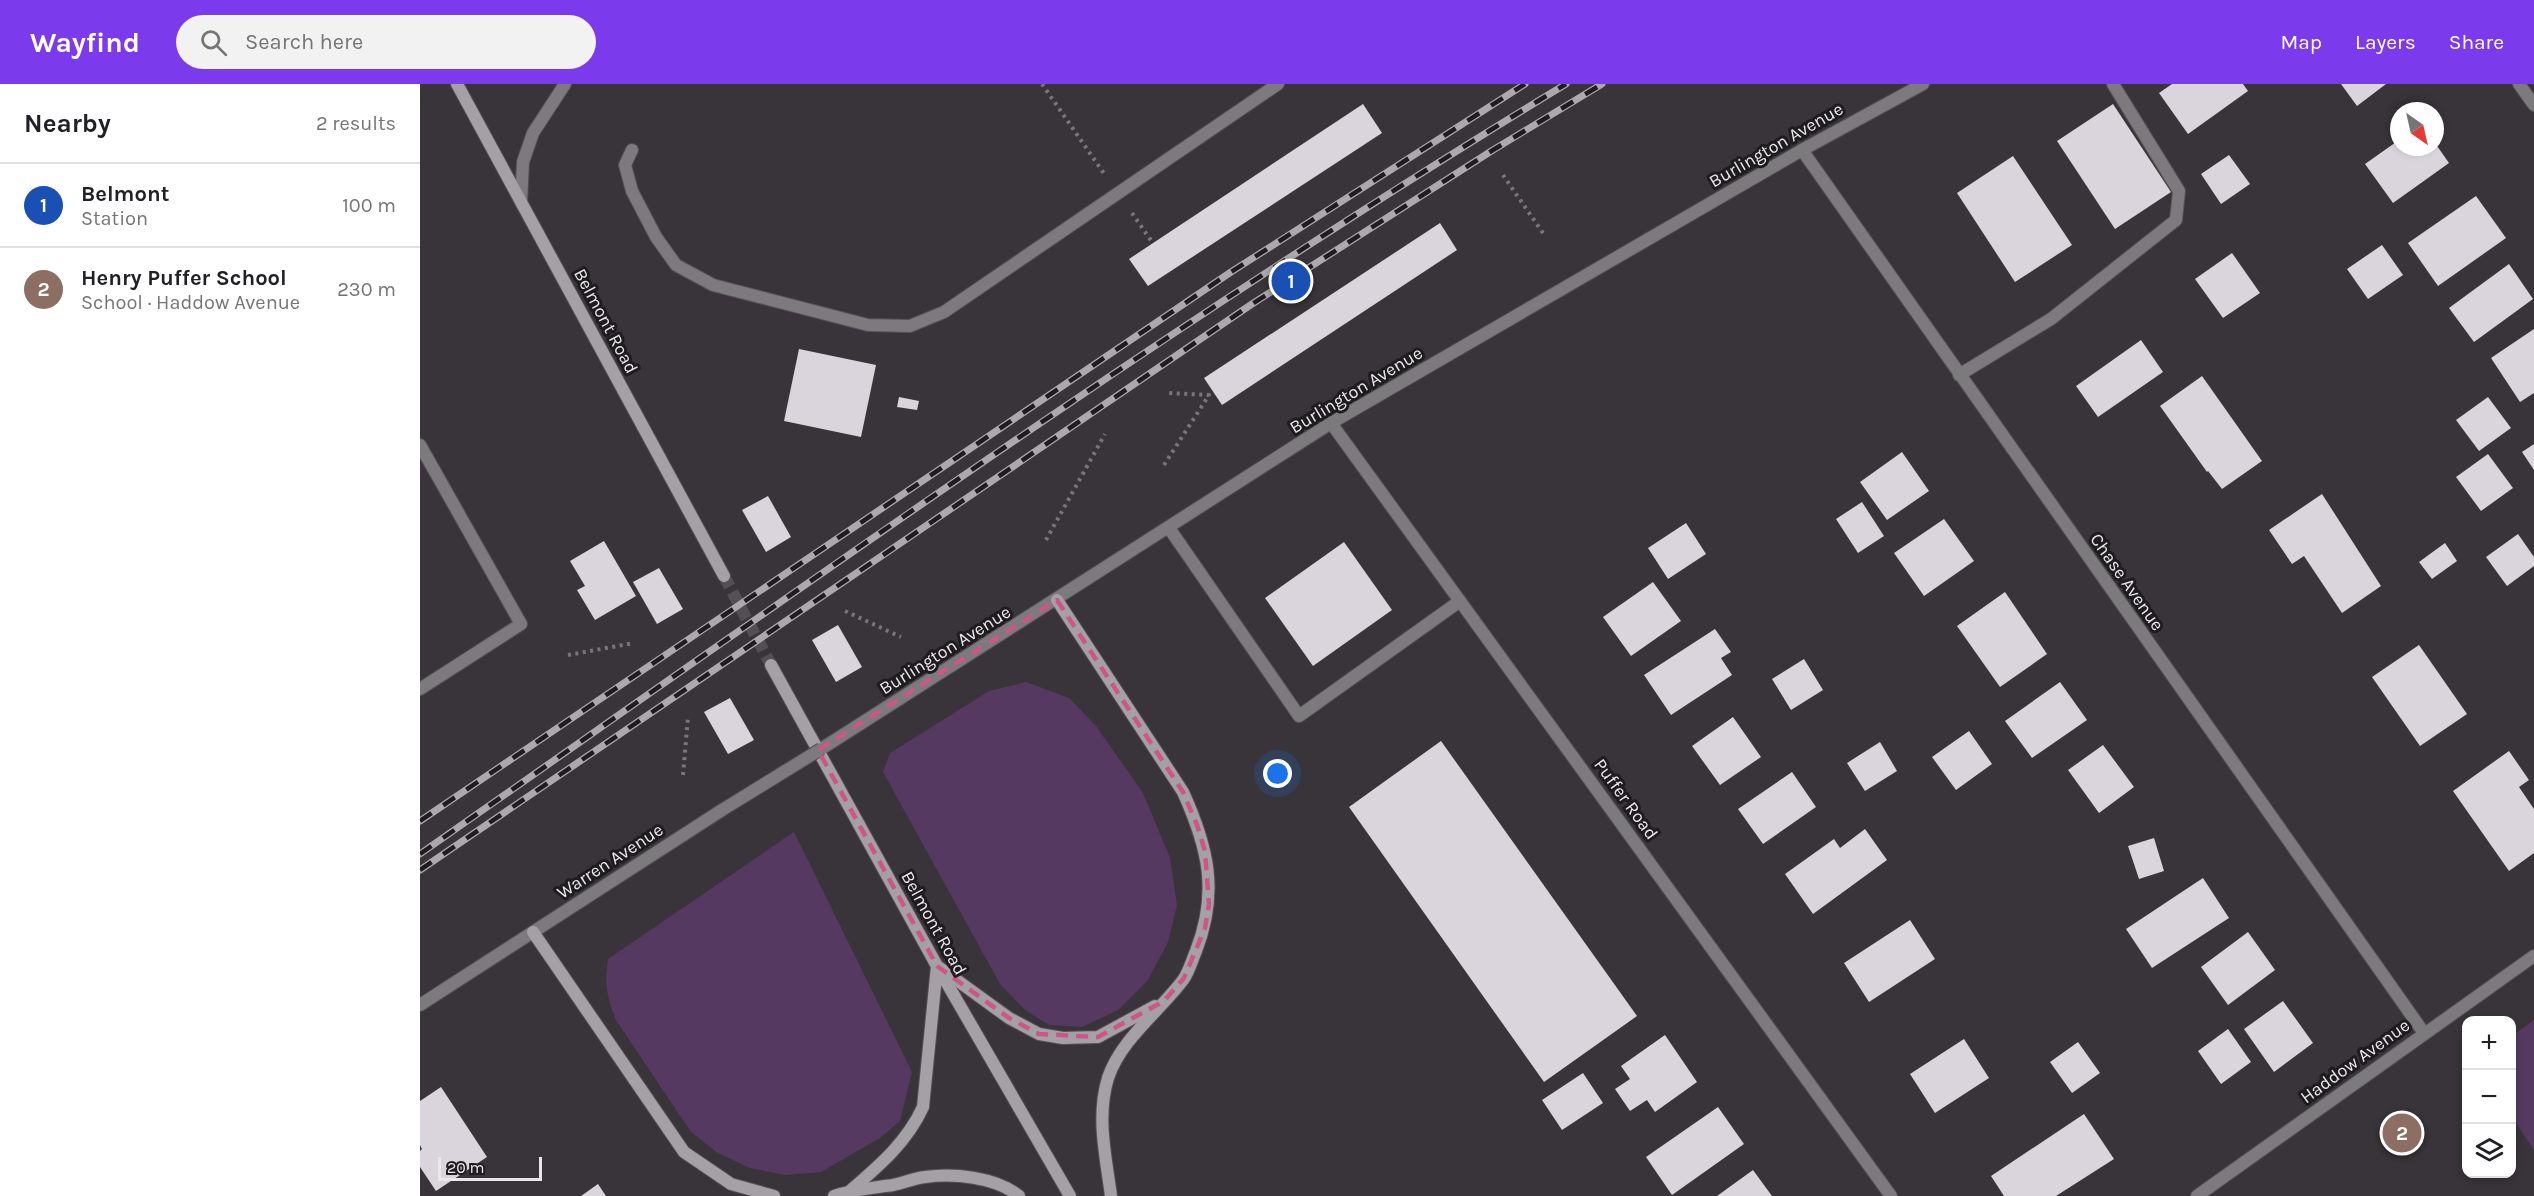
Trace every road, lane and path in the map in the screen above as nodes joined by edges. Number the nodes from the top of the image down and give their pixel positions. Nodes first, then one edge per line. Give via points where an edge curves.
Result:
1 (457, 84) edge
2 (565, 84) edge
3 (1042, 84) edge
4 (1278, 84) edge
5 (1923, 84) edge
6 (2113, 84) edge
7 (2519, 84) edge
8 (2534, 105) edge
9 (632, 150) dead end
10 (1802, 150) junction
11 (1503, 175) dead end
12 (1118, 193) junction
13 (521, 202) junction
14 (1545, 236) dead end
15 (1152, 242) dead end
16 (1959, 375) junction
17 (1167, 393) dead end
18 (1332, 423) junction
19 (1105, 434) dead end
20 (420, 445) edge
21 (1164, 465) dead end
22 (1169, 528) junction
23 (1046, 540) dead end
24 (724, 576) tunnel mouth
25 (1057, 600) junction
26 (1460, 602) junction
27 (845, 611) dead end
28 (901, 637) dead end
29 (634, 643) dead end
30 (568, 655) dead end
31 (771, 665) tunnel mouth
32 (420, 688) edge
33 (688, 717) dead end
34 (821, 749) joint
35 (682, 775) dead end
36 (533, 932) junction
37 (2534, 956) edge
38 (937, 966) junction
39 (1164, 1001) junction
40 (420, 1005) edge
41 (2424, 1033) junction
42 (851, 1190) junction
43 (774, 1196) edge
44 (834, 1196) edge
45 (1019, 1196) edge
46 (1070, 1196) edge
47 (1111, 1196) edge
48 (1891, 1196) edge
49 (2197, 1196) edge

1 - 13 main road, Belmont Road
2 - 13 street via 533,133 523,162
3 - 12 path
4 - 12 street
5 - 10 street, Burlington Avenue
6 - 16 street via 2179,191 2176,220 2051,319
7 - 8 street
9 - 12 street via 625,165 632,191 676,265 713,285 868,325 910,326 944,312
10 - 16 street, Chase Avenue
10 - 18 street, Burlington Avenue
11 - 14 path
12 - 15 path
13 - 24 main road, Belmont Road
16 - 41 street, Chase Avenue
17 - 21 path via 1209,395
18 - 22 street, Burlington Avenue
18 - 26 street, Puffer Road
19 - 23 path
20 - 32 street via 521,624
22 - 25 street, Burlington Avenue
22 - 26 street via 1299,716
25 - 34 street, Burlington Avenue
25 - 39 main road via 1183,792 1205,851 1209,879 1205,928 1184,978
26 - 48 street, Puffer Road
27 - 28 path
29 - 30 path
31 - 38 main road, Belmont Road
33 - 35 path
34 - 36 street, Warren Avenue, bridge
36 - 40 street, Warren Avenue
36 - 43 main road via 684,1152 731,1184
37 - 41 street, Haddow Avenue
38 - 39 main road via 1009,1018 1039,1034 1063,1038 1098,1036
38 - 42 main road via 923,1107 898,1148
38 - 46 main road, Belmont Road
39 - 47 main road via 1120,1053 1108,1078 1100,1116
41 - 49 street, Haddow Avenue
42 - 44 main road
42 - 45 main road via 940,1175 993,1183

